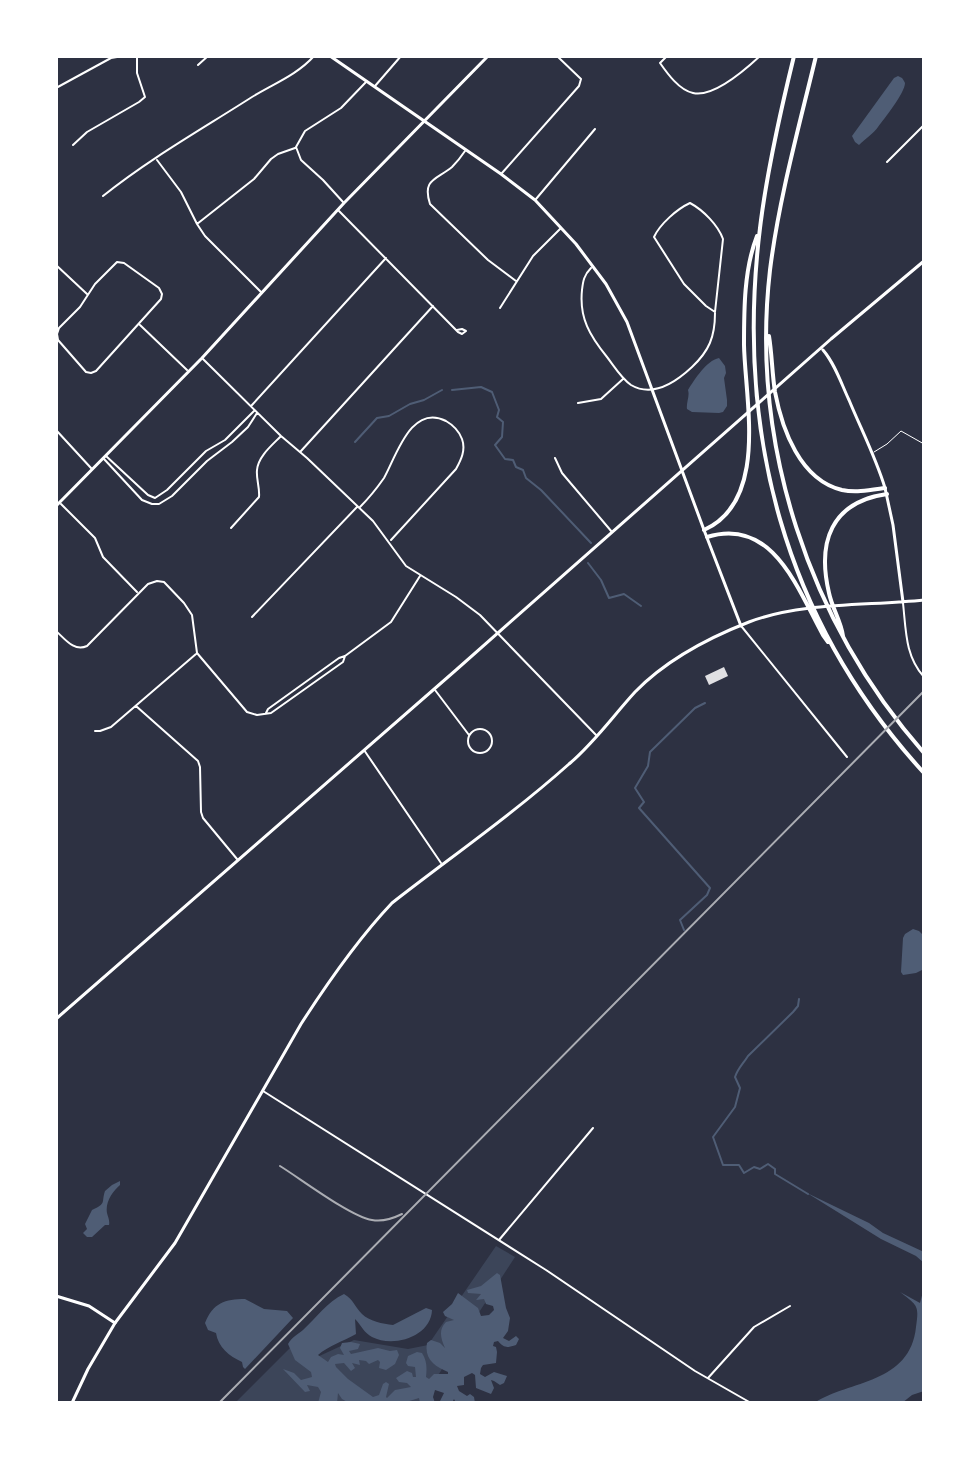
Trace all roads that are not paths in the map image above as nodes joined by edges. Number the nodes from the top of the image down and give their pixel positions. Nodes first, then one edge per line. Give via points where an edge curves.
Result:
1 (124, 56) edge
2 (208, 56) edge
3 (314, 56) edge
4 (330, 56) edge
5 (401, 56) edge
6 (488, 56) edge
7 (557, 56) edge
8 (654, 56) edge
9 (667, 56) edge
10 (760, 56) edge
11 (794, 56) edge
12 (816, 56) edge
13 (136, 57) edge
14 (660, 63) junction
15 (198, 65) dead end
16 (366, 82) junction
17 (374, 87) junction
18 (56, 88) edge
19 (424, 121) junction
20 (924, 125) edge
21 (595, 129) dead end
22 (73, 145) dead end
23 (296, 147) junction
24 (466, 150) junction
25 (156, 158) junction
26 (887, 162) dead end
27 (501, 174) junction
28 (103, 196) dead end
29 (535, 200) junction
30 (344, 203) junction
31 (338, 210) junction
32 (197, 224) junction
33 (562, 227) junction
34 (759, 230) junction
35 (386, 258) junction
36 (924, 261) edge
37 (56, 265) edge
38 (593, 266) junction
39 (516, 281) junction
40 (261, 293) junction
41 (87, 295) junction
42 (433, 306) junction
43 (500, 308) dead end
44 (715, 312) junction
45 (139, 324) junction
46 (457, 330) dead end
47 (766, 330) junction
48 (822, 348) junction
49 (202, 358) junction
50 (189, 371) junction
51 (624, 379) junction
52 (653, 390) junction
53 (578, 403) dead end
54 (251, 406) junction
55 (256, 411) junction
56 (56, 430) edge
57 (281, 436) junction
58 (924, 444) edge
59 (301, 452) junction
60 (872, 453) junction
61 (104, 457) junction
62 (555, 458) dead end
63 (92, 469) junction
64 (682, 471) junction
65 (886, 491) junction
66 (153, 498) junction
67 (58, 504) edge
68 (152, 504) junction
69 (358, 507) junction
70 (231, 528) dead end
71 (704, 530) junction
72 (613, 532) junction
73 (707, 537) junction
74 (389, 542) junction
75 (420, 576) junction
76 (138, 593) junction
77 (924, 600) edge
78 (808, 601) junction
79 (903, 602) junction
80 (834, 616) junction
81 (252, 617) dead end
82 (741, 626) junction
83 (56, 631) edge
84 (499, 633) junction
85 (197, 653) junction
86 (924, 677) edge
87 (434, 689) junction
88 (136, 706) junction
89 (95, 731) dead end
90 (469, 735) junction
91 (597, 736) junction
92 (364, 750) junction
93 (924, 753) edge
94 (847, 757) dead end
95 (924, 773) edge
96 (238, 860) junction
97 (442, 864) junction
98 (56, 1019) edge
99 (263, 1091) junction
100 (593, 1128) dead end
101 (498, 1241) junction
102 (56, 1296) edge
103 (790, 1306) dead end
104 (115, 1323) junction
105 (707, 1378) junction
106 (72, 1403) edge
107 (751, 1403) edge

1 - 13 street
1 - 18 street
2 - 15 street
3 - 25 street
4 - 16 main road
5 - 17 street
6 - 19 main road
7 - 27 street via 581,79 579,86
8 - 14 street
9 - 14 street
10 - 14 street via 723,85 699,94 677,83
11 - 34 highway
12 - 47 highway via 777,223
13 - 22 street via 145,97
16 - 17 main road
16 - 23 street via 341,108 305,131
17 - 19 main road
19 - 24 main road
19 - 30 main road
20 - 26 street
21 - 29 street
23 - 30 street via 301,160
23 - 32 street via 278,154
24 - 27 main road
24 - 39 street via 430,183 430,204
25 - 28 street
25 - 32 street
27 - 29 main road
29 - 33 main road
30 - 31 main road
31 - 35 street
31 - 40 main road
32 - 40 street
33 - 38 main road
33 - 39 street
34 - 71 highway via 745,302 748,455 740,489 726,514
34 - 78 highway via 753,315 758,414 775,505
35 - 42 street
35 - 54 street
36 - 48 main road
37 - 41 street
38 - 51 street via 583,283 585,324
38 - 52 main road via 627,322
39 - 43 street
40 - 49 main road
41 - 45 street via 113,265 124,263 162,294
41 - 45 street via 57,334 86,372 96,371
42 - 46 street
42 - 59 street
44 - 44 street via 723,239 690,203 654,237 684,284
44 - 52 street via 712,342 705,354 678,379
45 - 50 street
47 - 65 highway via 782,422 803,462 835,488
47 - 80 highway via 779,461 806,558
48 - 60 main road
48 - 64 main road
49 - 50 main road
49 - 54 street
50 - 61 main road
51 - 52 street
51 - 53 street via 601,399
52 - 64 main road
54 - 55 street
55 - 57 street
55 - 66 street
55 - 68 street via 227,448 172,496
56 - 63 street
57 - 59 street
57 - 70 street via 258,465 259,497
58 - 60 lane via 901,431
59 - 69 street
60 - 65 main road
61 - 63 main road
61 - 66 street
61 - 68 street via 142,500
62 - 72 street
63 - 67 main road
64 - 71 main road
64 - 72 main road
65 - 79 main road
65 - 80 highway via 854,503 835,522 825,563
66 - 68 street
67 - 76 street via 95,538 103,557
69 - 74 street
69 - 74 street via 383,479 412,428 434,418 455,427 464,445 461,461
69 - 81 street
71 - 73 main road
72 - 84 main road
73 - 78 highway via 736,534 768,548
73 - 82 main road
74 - 75 street
75 - 84 street
75 - 85 street via 391,622 266,714 247,712
76 - 83 street via 83,648
76 - 85 street via 152,582 167,584 191,612
77 - 79 main road
78 - 95 highway via 824,638 893,738
79 - 82 main road via 797,611
79 - 86 street via 909,651
80 - 93 highway via 867,678
82 - 91 main road via 655,674
82 - 94 street
84 - 87 main road
84 - 91 street
85 - 88 street
87 - 90 street
87 - 92 main road
88 - 89 street via 111,727
88 - 96 street via 198,761 203,818
90 - 90 street via 475,752 492,745 487,730 475,729
91 - 97 main road via 542,788
92 - 96 main road
92 - 97 street
96 - 98 main road
97 - 99 main road via 377,919 315,1001
99 - 101 street
99 - 104 main road via 174,1245
100 - 101 street
101 - 105 street
102 - 104 main road via 89,1306
103 - 105 street via 754,1327
104 - 106 main road
105 - 107 street

